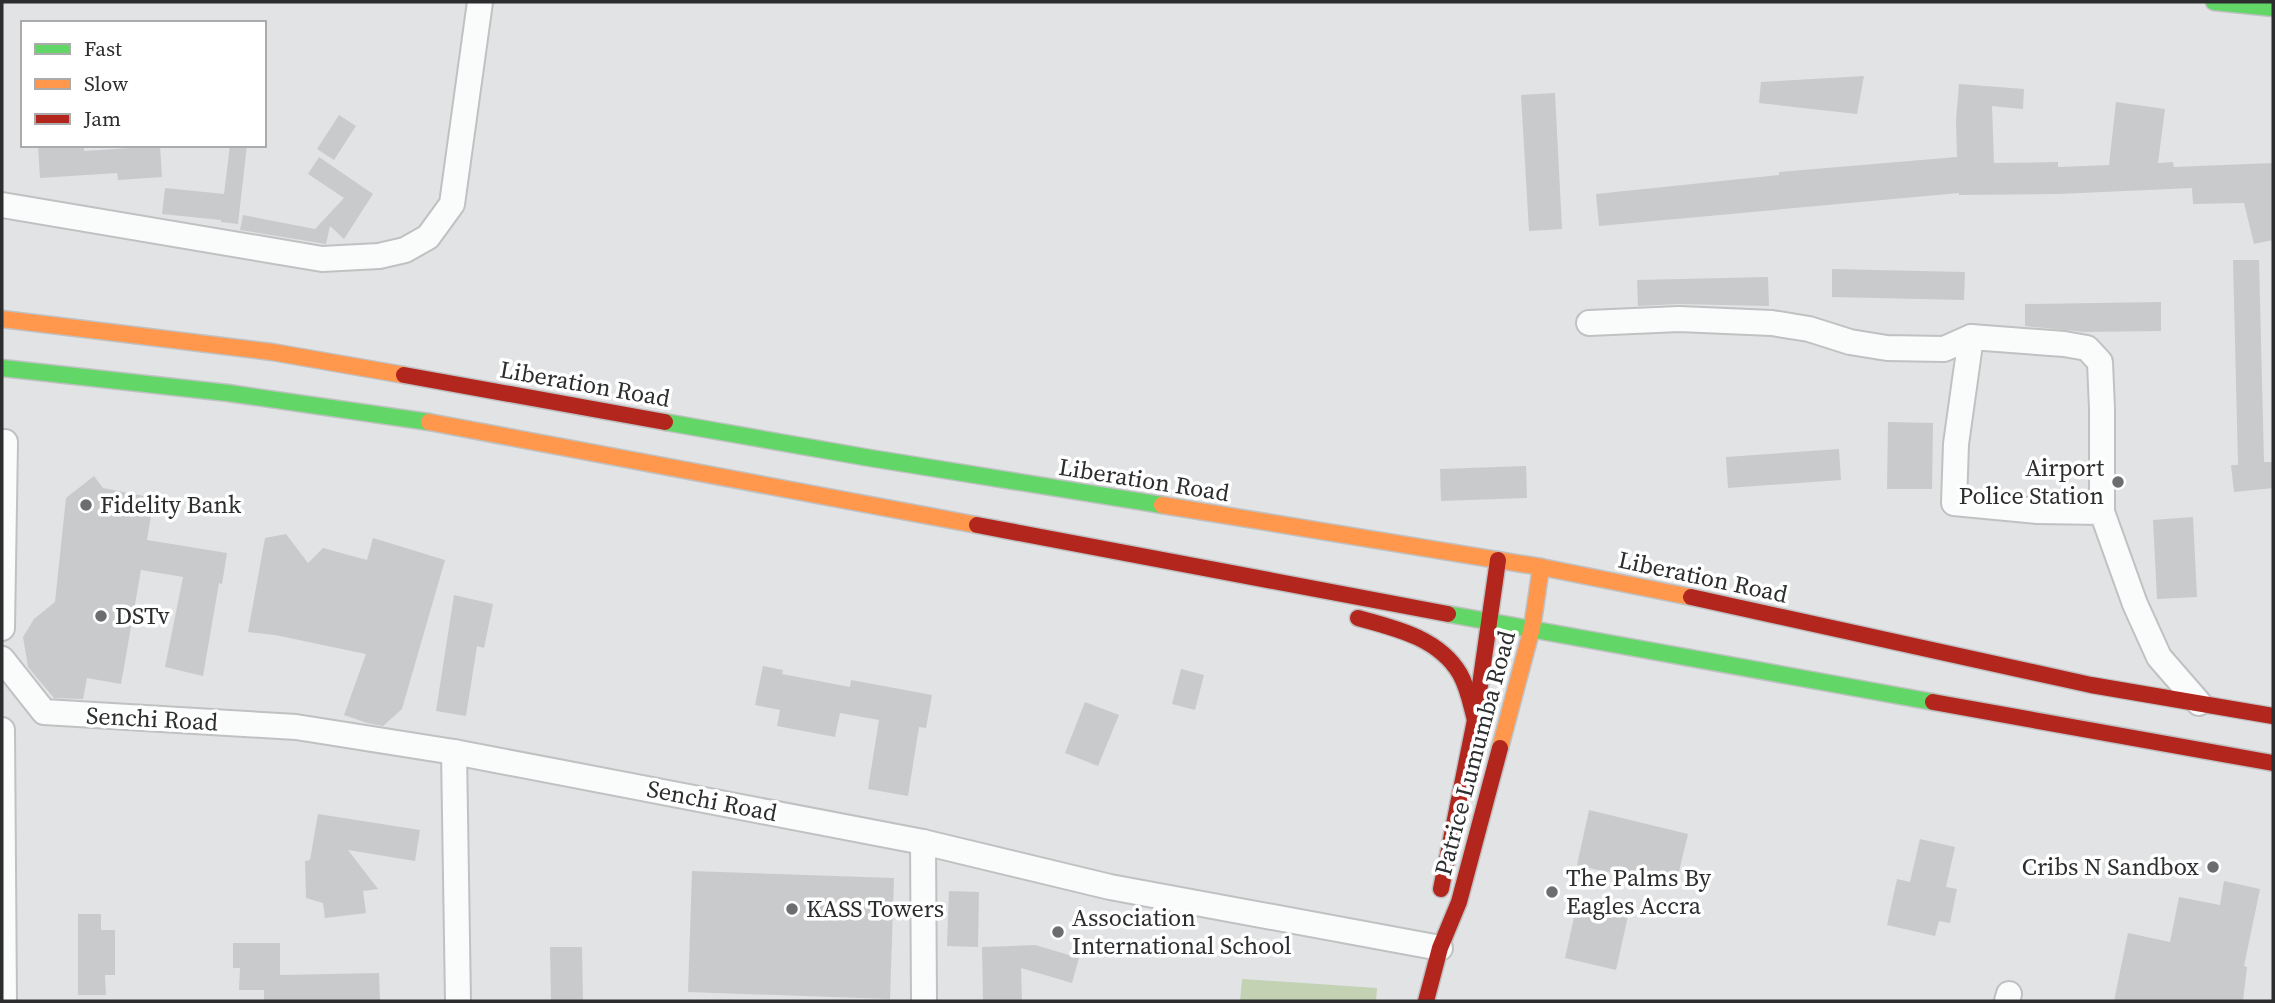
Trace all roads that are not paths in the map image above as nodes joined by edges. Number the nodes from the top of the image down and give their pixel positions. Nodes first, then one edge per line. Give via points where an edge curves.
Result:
1 (480, 2) edge
2 (2214, 2) edge
3 (2273, 8) edge
4 (2, 205) edge
5 (2, 319) edge
6 (1589, 323) dead end
7 (1971, 337) junction
8 (2, 368) edge
9 (5, 442) dead end
10 (2102, 512) junction
11 (1498, 560) junction
12 (1541, 567) junction
13 (1287, 584) junction
14 (1538, 618) junction
15 (1489, 622) junction
16 (2, 628) edge
17 (1886, 640) junction
18 (1850, 649) dead end
19 (2, 659) edge
20 (2199, 703) junction
21 (2273, 716) edge
22 (1475, 720) junction
23 (2, 730) edge
24 (454, 752) junction
25 (2273, 764) edge
26 (923, 842) junction
27 (1440, 948) junction
28 (4, 1001) edge
29 (457, 1001) edge
30 (924, 1001) edge
31 (1426, 1001) edge

1 - 4 street via 452,204 428,237 405,250 322,259
2 - 3 main road
5 - 11 main road, Liberation Road via 272,352 856,456
6 - 7 street via 1679,319 1772,323 1887,348 1944,349
7 - 10 street via 2087,348 2100,362
7 - 10 street via 1956,444 1954,503
8 - 13 main road via 228,393 445,424
9 - 16 street
10 - 20 street via 2159,657
11 - 12 main road, Liberation Road
11 - 15 main road, Patrice Lumumba Road
12 - 14 main road, Patrice Lumumba Road
12 - 17 main road, Liberation Road
13 - 15 main road
13 - 22 main road via 1333,611 1429,643 1459,672
14 - 15 main road
14 - 25 main road
14 - 27 main road, Patrice Lumumba Road via 1459,902
15 - 22 main road, Patrice Lumumba Road
17 - 18 main road
17 - 20 main road, Liberation Road via 2091,685
19 - 24 street, Senchi Road via 44,712 296,727
20 - 21 main road, Liberation Road
22 - 27 main road, Patrice Lumumba Road via 1440,894
23 - 28 street
24 - 26 street, Senchi Road
24 - 29 street
26 - 27 street, Senchi Road via 1110,887
26 - 30 street
27 - 31 main road, Patrice Lumumba Road

